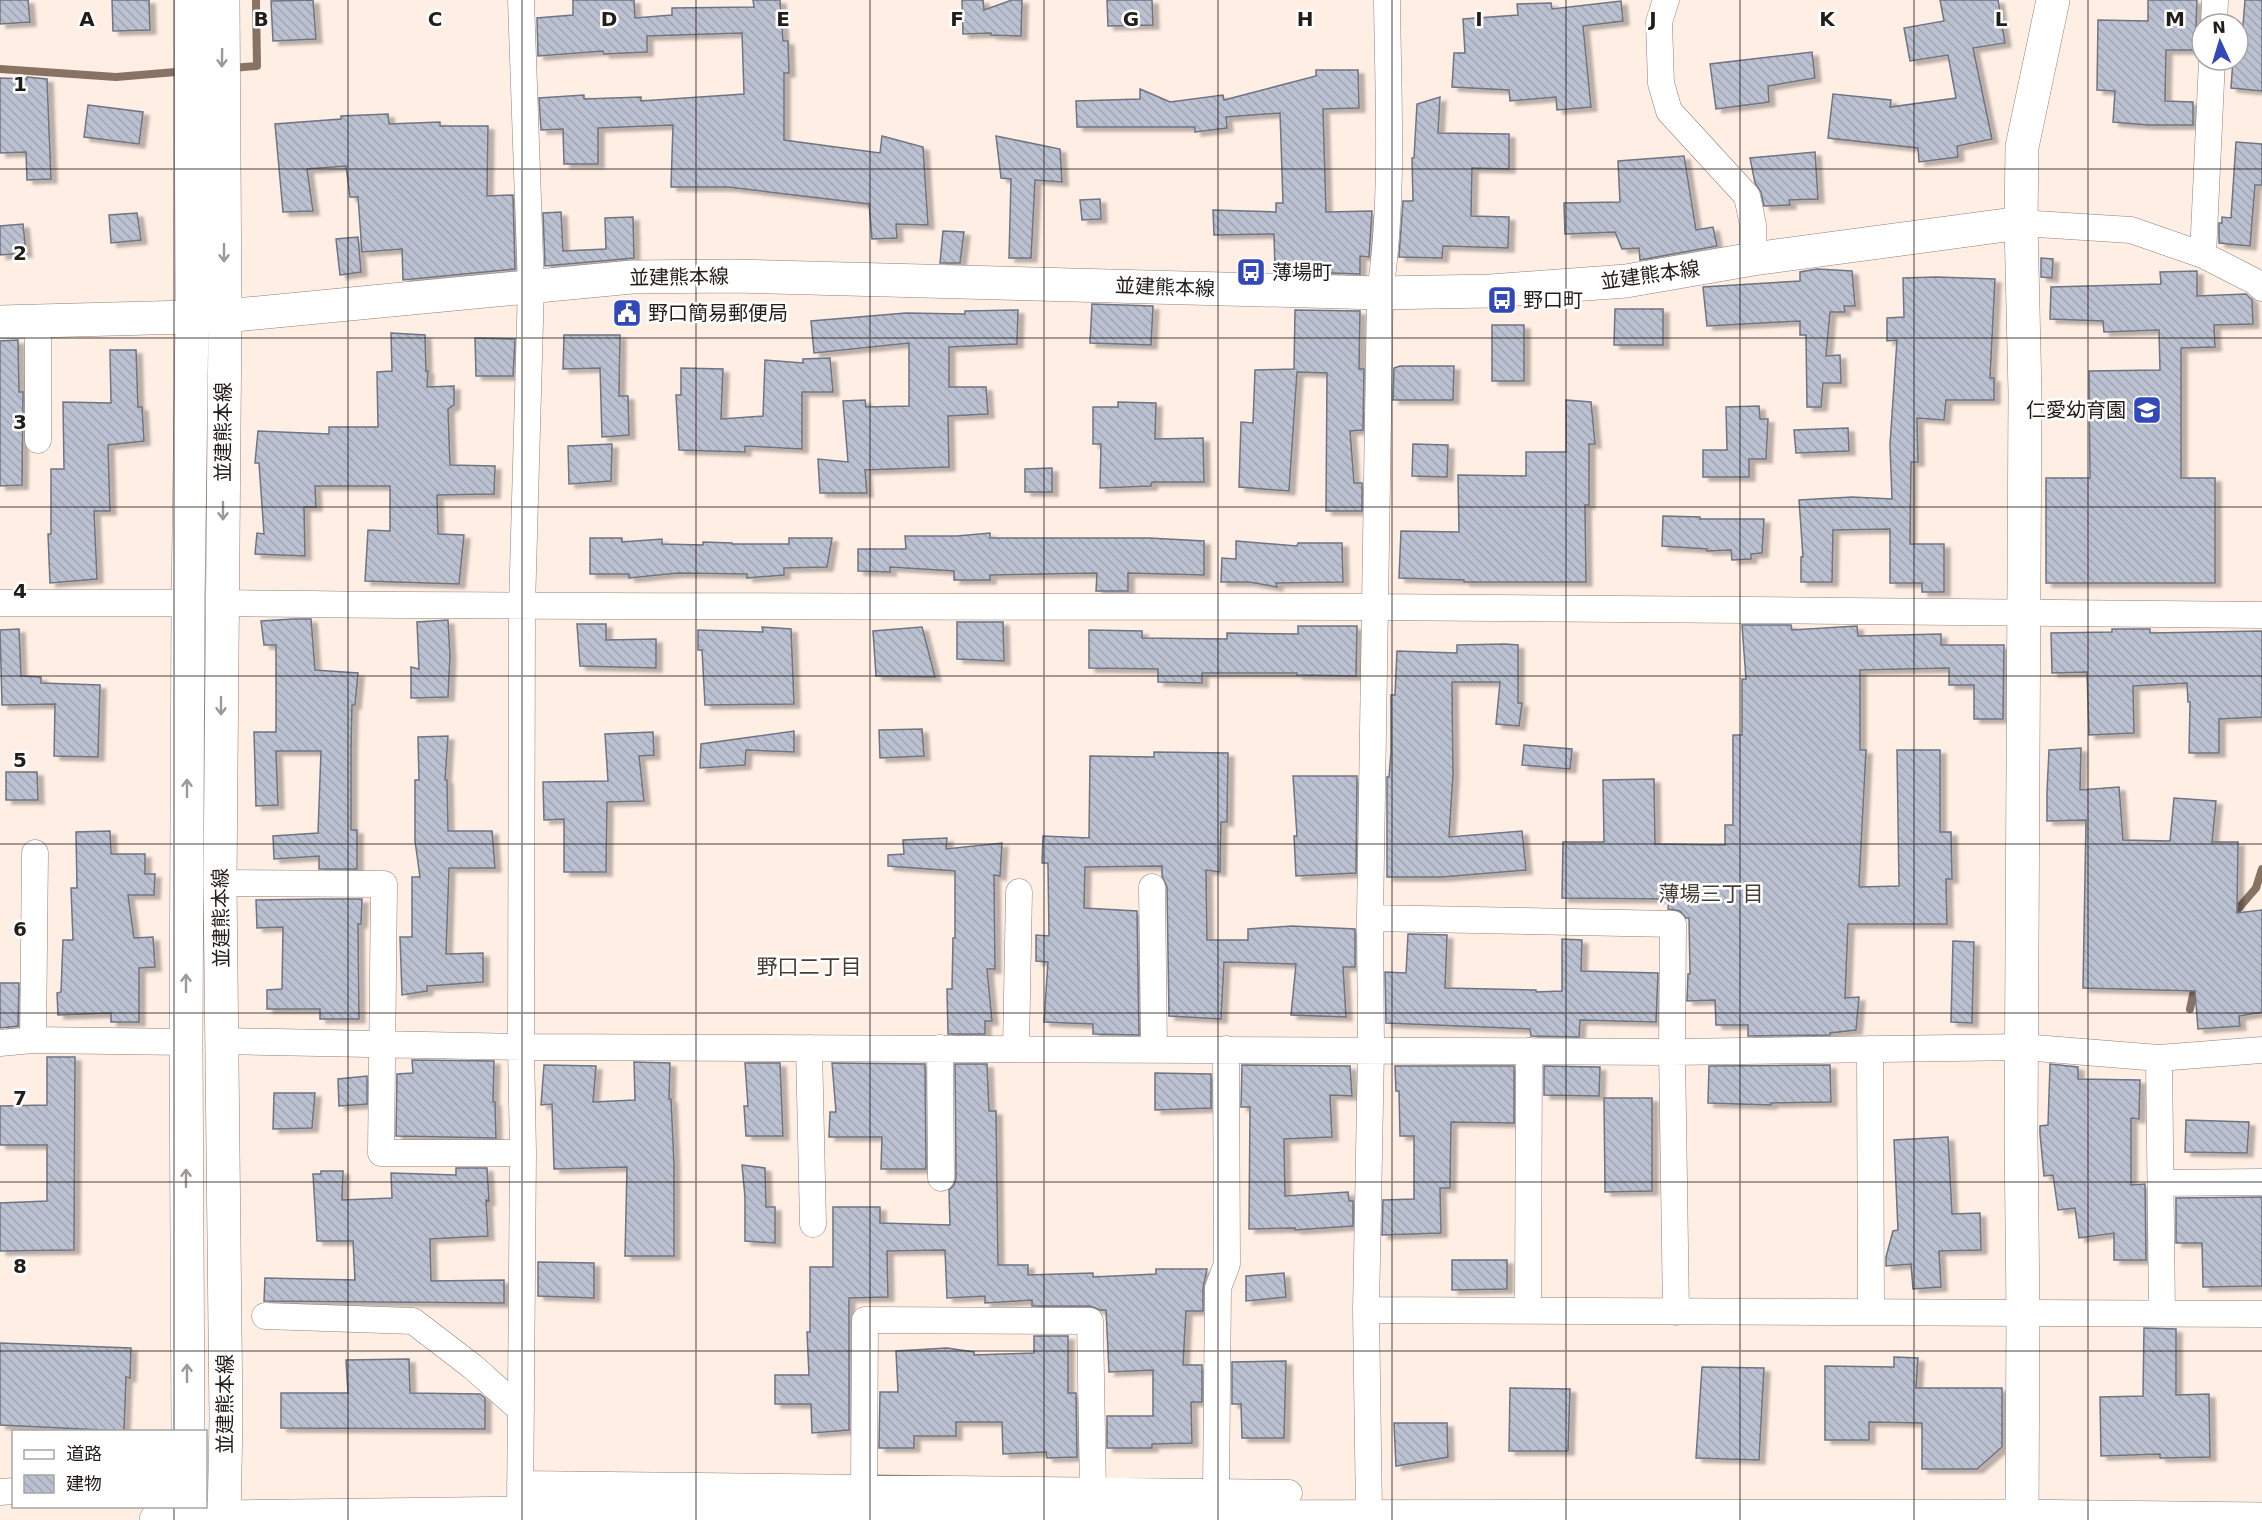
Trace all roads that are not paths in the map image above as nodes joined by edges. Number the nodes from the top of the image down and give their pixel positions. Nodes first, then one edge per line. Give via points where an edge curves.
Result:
1 (191, 0) edge
2 (223, 0) edge
3 (521, 0) edge
4 (1387, 0) edge
5 (1666, 0) edge
6 (2053, 0) edge
7 (2211, 72) edge
8 (2021, 223) junction
9 (2203, 255) junction
10 (1753, 259) junction
11 (531, 286) junction
12 (2262, 288) edge
13 (1380, 294) junction
14 (192, 316) junction
15 (225, 316) junction
16 (38, 321) junction
17 (0, 322) edge
18 (38, 440) dead end
19 (0, 603) edge
20 (188, 603) junction
21 (222, 603) junction
22 (522, 607) junction
23 (1374, 607) junction
24 (2022, 614) junction
25 (2262, 615) edge
26 (35, 853) dead end
27 (220, 883) junction
28 (1152, 887) dead end
29 (1019, 892) dead end
30 (1370, 918) junction
31 (33, 1040) junction
32 (223, 1041) junction
33 (186, 1042) junction
34 (0, 1043) edge
35 (383, 1044) junction
36 (520, 1047) junction
37 (2022, 1047) junction
38 (809, 1048) junction
39 (940, 1048) junction
40 (1016, 1048) junction
41 (1154, 1049) junction
42 (1226, 1049) junction
43 (1869, 1049) junction
44 (1371, 1050) junction
45 (2262, 1050) edge
46 (1529, 1051) junction
47 (1672, 1052) junction
48 (2159, 1058) junction
49 (523, 1153) junction
50 (941, 1178) dead end
51 (2262, 1182) edge
52 (2161, 1183) junction
53 (813, 1224) dead end
54 (1366, 1310) junction
55 (1528, 1311) junction
56 (1676, 1312) junction
57 (1871, 1312) junction
58 (2023, 1312) junction
59 (2162, 1313) junction
60 (2262, 1314) edge
61 (265, 1316) dead end
62 (521, 1410) junction
63 (188, 1430) edge
64 (864, 1488) junction
65 (1093, 1491) junction
66 (1216, 1492) junction
67 (1288, 1493) dead end
68 (520, 1498) junction
69 (180, 1516) edge
70 (225, 1518) edge
71 (1369, 1518) edge
72 (2022, 1518) edge
73 (2262, 1519) edge

1 - 14 main road, 並建熊本線
2 -> 15 main road, 並建熊本線
3 - 11 street
4 - 13 street via 1390,130
5 - 10 street via 1659,22 1661,83 1669,111 1747,196 1753,225
6 - 8 main road via 2022,147
7 - 9 street
8 - 9 street via 2131,230
8 - 10 main road, 並建熊本線
8 - 24 main road via 2025,393
9 - 12 street
10 - 13 main road, 並建熊本線 via 1626,281
11 - 13 main road, 並建熊本線 via 632,277 733,276
11 - 15 main road, 並建熊本線
11 - 22 street
13 - 23 street
14 - 15 main road, 並建熊本線
14 - 16 main road, 並建熊本線
14 - 20 main road, 並建熊本線
15 -> 21 main road, 並建熊本線
16 - 17 main road, 並建熊本線
16 - 18 street
19 - 20 street
33 -> 20 main road, 並建熊本線
21 - 22 street
21 -> 27 main road, 並建熊本線
22 - 23 street
22 - 36 street
23 - 24 street
23 - 30 street
24 - 25 street
24 - 37 main road
26 - 31 street
27 - 32 main road, 並建熊本線
27 - 35 street via 384,885
28 - 41 street
29 - 40 street
30 - 44 street
30 - 47 street via 1673,924
31 - 33 street
31 - 34 street
32 - 35 street
32 - 70 main road, 並建熊本線
63 -> 33 main road, 並建熊本線
35 - 36 street
35 - 49 street via 381,1153
36 - 38 street
36 - 49 street
37 - 43 street
37 - 48 street
37 - 58 main road
38 - 39 street
38 - 53 street
39 - 40 street
39 - 50 street
40 - 41 street
41 - 42 street
42 - 44 street
42 - 66 street via 1227,1264 1218,1288
43 - 47 street
43 - 57 street
44 - 46 street
44 - 54 street
45 - 48 street
46 - 47 street
46 - 55 street
47 - 56 street
48 - 52 street
49 - 62 street
51 - 52 street
52 - 59 street
54 - 55 street
54 - 71 street
55 - 56 street
56 - 57 street
57 - 58 street
58 - 59 street
58 - 72 main road
59 - 60 street
61 - 62 street via 412,1321
62 - 68 street
64 - 65 street
64 - 65 street via 865,1320 1090,1321
64 - 68 street
65 - 66 street
66 - 67 street
68 - 70 main road
68 - 71 main road via 1154,1517
69 - 70 main road
71 - 72 main road
72 - 73 main road

